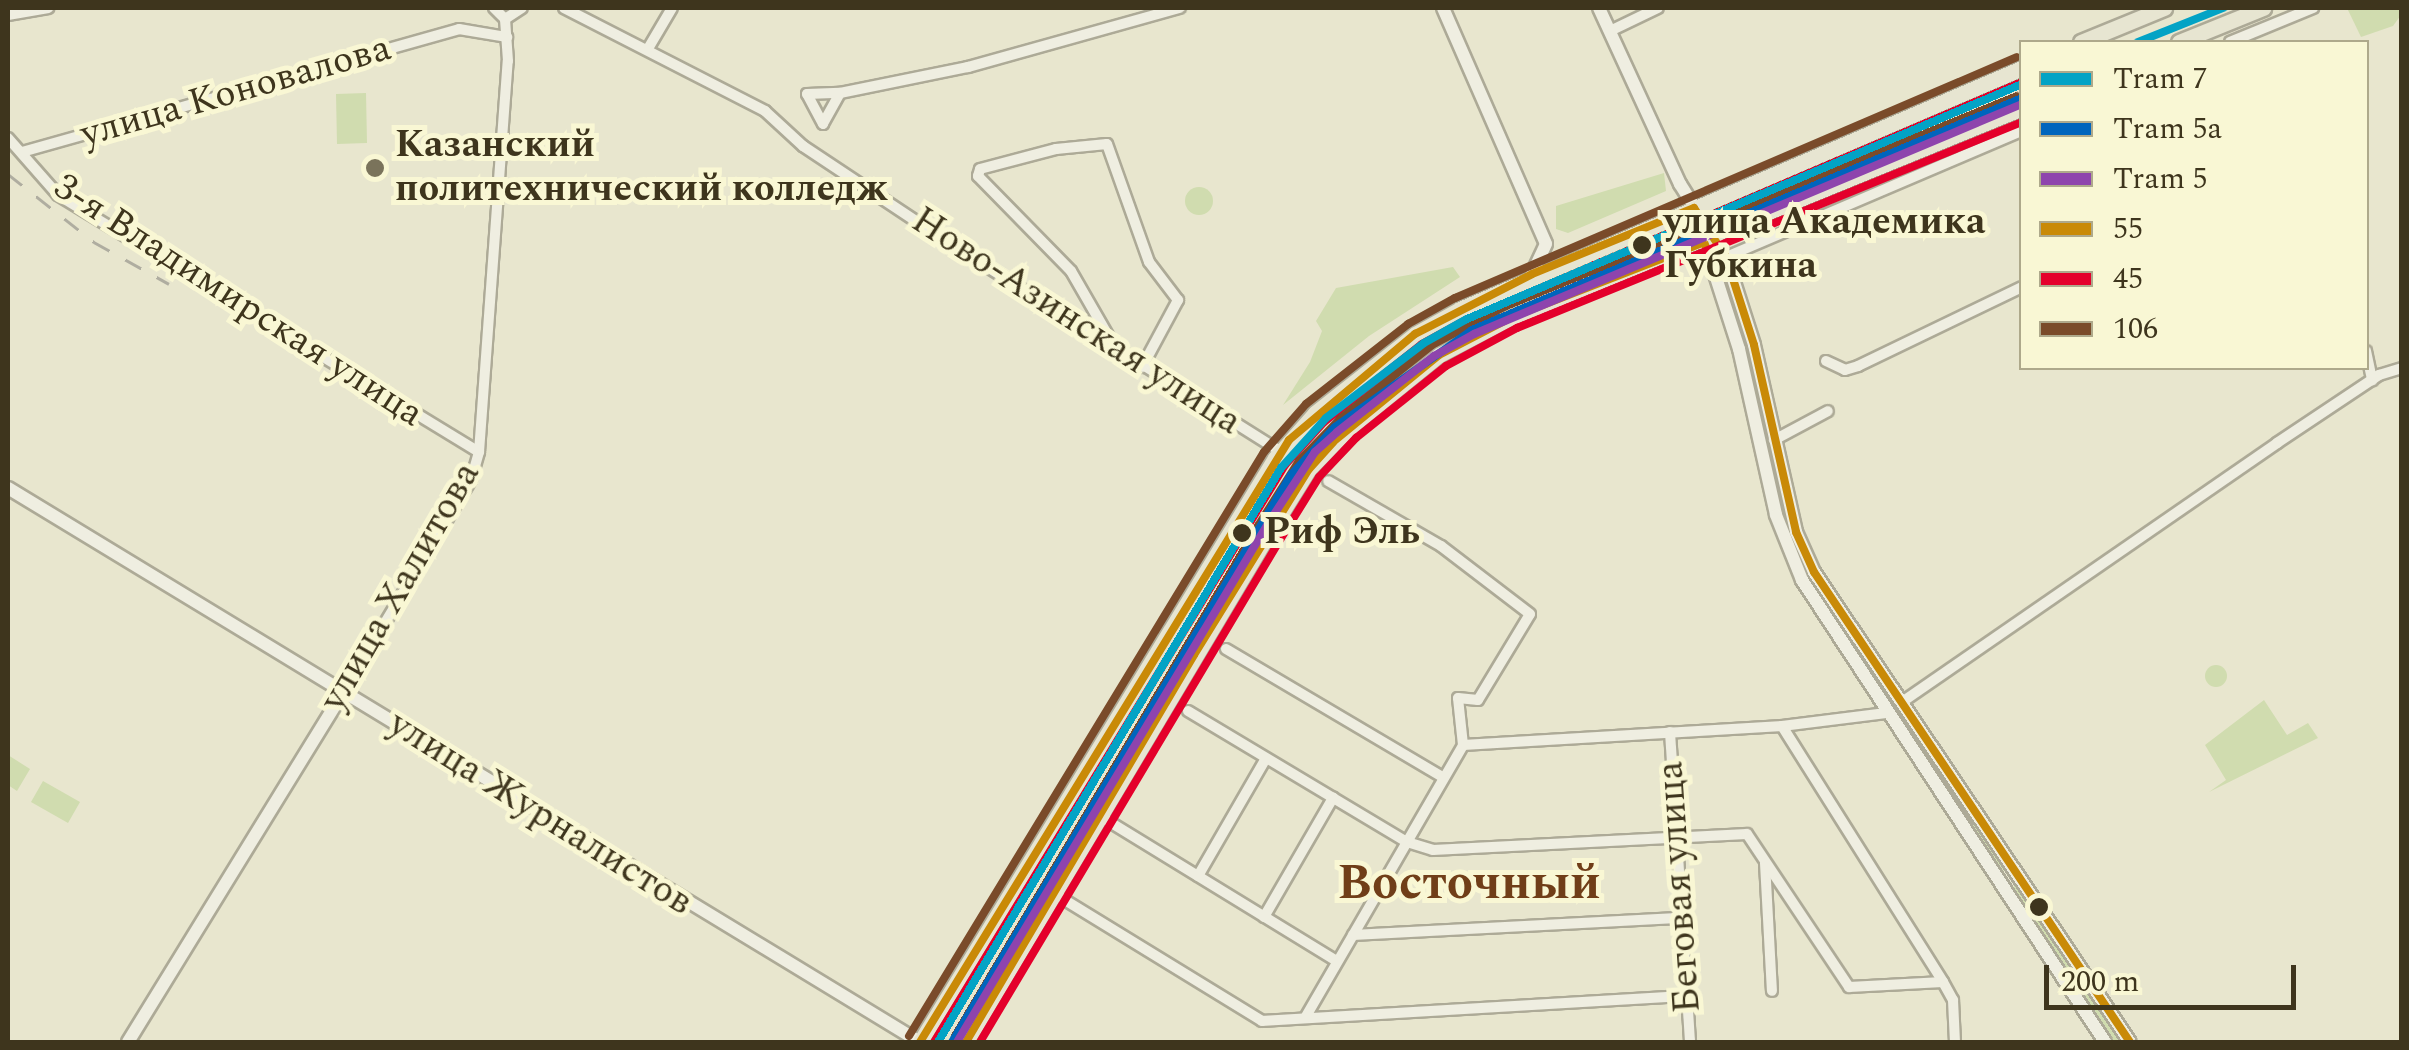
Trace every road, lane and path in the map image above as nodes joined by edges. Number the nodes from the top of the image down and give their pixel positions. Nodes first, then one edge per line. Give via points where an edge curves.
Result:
1 (48, 8) edge
2 (494, 8) edge
3 (522, 8) edge
4 (564, 8) edge
5 (672, 8) edge
6 (1180, 8) edge
7 (1443, 8) edge
8 (1599, 8) edge
9 (1658, 8) edge
10 (2164, 8) edge
11 (2263, 8) edge
12 (2313, 8) edge
13 (8, 15) edge
14 (504, 19) junction
15 (1610, 31) junction
16 (507, 37) junction
17 (2086, 40) edge
18 (2184, 40) edge
19 (2238, 40) edge
20 (649, 46) junction
21 (2019, 69) edge
22 (840, 92) dead end
23 (2019, 109) edge
24 (2019, 132) edge
25 (8, 138) edge
26 (22, 152) junction
27 (1694, 208) junction
28 (1710, 240) junction
29 (1726, 257) junction
30 (1532, 274) junction
31 (2019, 288) edge
32 (1118, 354) junction
33 (1826, 360) dead end
34 (2369, 366) edge
35 (1142, 367) junction
36 (2402, 368) edge
37 (2372, 380) junction
38 (1828, 411) dead end
39 (1774, 440) junction
40 (1280, 451) junction
41 (479, 452) junction
42 (1328, 480) dead end
43 (8, 488) edge
44 (1226, 649) dead end
45 (342, 694) junction
46 (1902, 702) junction
47 (1188, 711) dead end
48 (1886, 713) junction
49 (1782, 726) junction
50 (1670, 732) junction
51 (1463, 744) junction
52 (1266, 758) junction
53 (1444, 778) junction
54 (1333, 798) junction
55 (1100, 816) junction
56 (1677, 838) junction
57 (1407, 842) junction
58 (1765, 861) junction
59 (2014, 872) junction
60 (1198, 876) junction
61 (1999, 882) junction
62 (1055, 894) junction
63 (1264, 916) junction
64 (1682, 918) junction
65 (1353, 934) junction
66 (1338, 961) junction
67 (1943, 982) junction
68 (1772, 992) dead end
69 (1687, 996) junction
70 (1304, 1018) junction
71 (128, 1042) edge
72 (920, 1042) edge
73 (966, 1042) edge
74 (1690, 1042) edge
75 (1955, 1042) edge
76 (2105, 1042) edge
77 (2130, 1042) edge

1 - 13 street
2 - 14 street
3 - 14 street
4 - 20 street, Ново-Азинская улица
5 - 20 street
6 - 22 street via 968,67
7 - 30 street via 1546,244
8 - 15 street
9 - 15 street
10 - 17 main road
11 - 18 main road
12 - 19 street
14 - 16 street, улица Халитова
15 - 27 street
16 - 26 street, улица Коновалова via 459,29
16 - 41 street, улица Халитова
20 - 32 street, Ново-Азинская улица via 765,111 803,146
21 - 27 main road
23 - 28 main road
24 - 29 street
25 - 26 street, 3-я Владимирская улица
26 - 41 street, 3-я Владимирская улица via 58,195
27 - 28 street
27 - 30 main road
28 - 29 street
28 - 48 street via 1784,540
28 - 55 main road via 1512,317 1439,355 1333,442 1268,533
29 - 39 street
30 - 40 main road via 1415,334 1314,413
31 - 33 street via 1858,366 1845,370
32 - 35 street, Ново-Азинская улица
32 - 35 street via 1100,311 1071,271 978,176 980,170 1056,148 1106,144 1149,262 1178,300
34 - 37 street
35 - 40 street, Ново-Азинская улица
36 - 37 street
37 - 46 street
38 - 39 street
39 - 46 street via 1796,532 1814,572
40 - 72 main road
41 - 45 street, улица Халитова via 471,480
42 - 51 street via 1441,546 1530,614 1478,700 1458,698
43 - 45 street, улица Журналистов
44 - 53 street
45 - 71 street, улица Халитова
45 - 72 street, улица Журналистов
46 - 48 street
46 - 59 street
47 - 52 street
48 - 49 street
48 - 61 street
49 - 50 street
49 - 67 street
50 - 51 street
50 - 56 street, Беговая улица
51 - 53 street
52 - 54 street
52 - 60 street
53 - 57 street
54 - 57 street
54 - 63 street
55 - 60 street
55 - 62 main road
56 - 57 street via 1433,850
56 - 58 street via 1747,834
56 - 64 street, Беговая улица
57 - 65 street
58 - 67 street via 1849,987
58 - 68 street
59 - 61 street
59 - 77 street
60 - 63 street
61 - 76 street
62 - 70 street via 1262,1021
62 - 73 main road
63 - 66 street
64 - 65 street
64 - 69 street, Беговая улица
65 - 66 street
66 - 70 street
67 - 75 street via 1953,1000
69 - 70 street
69 - 74 street, Беговая улица

